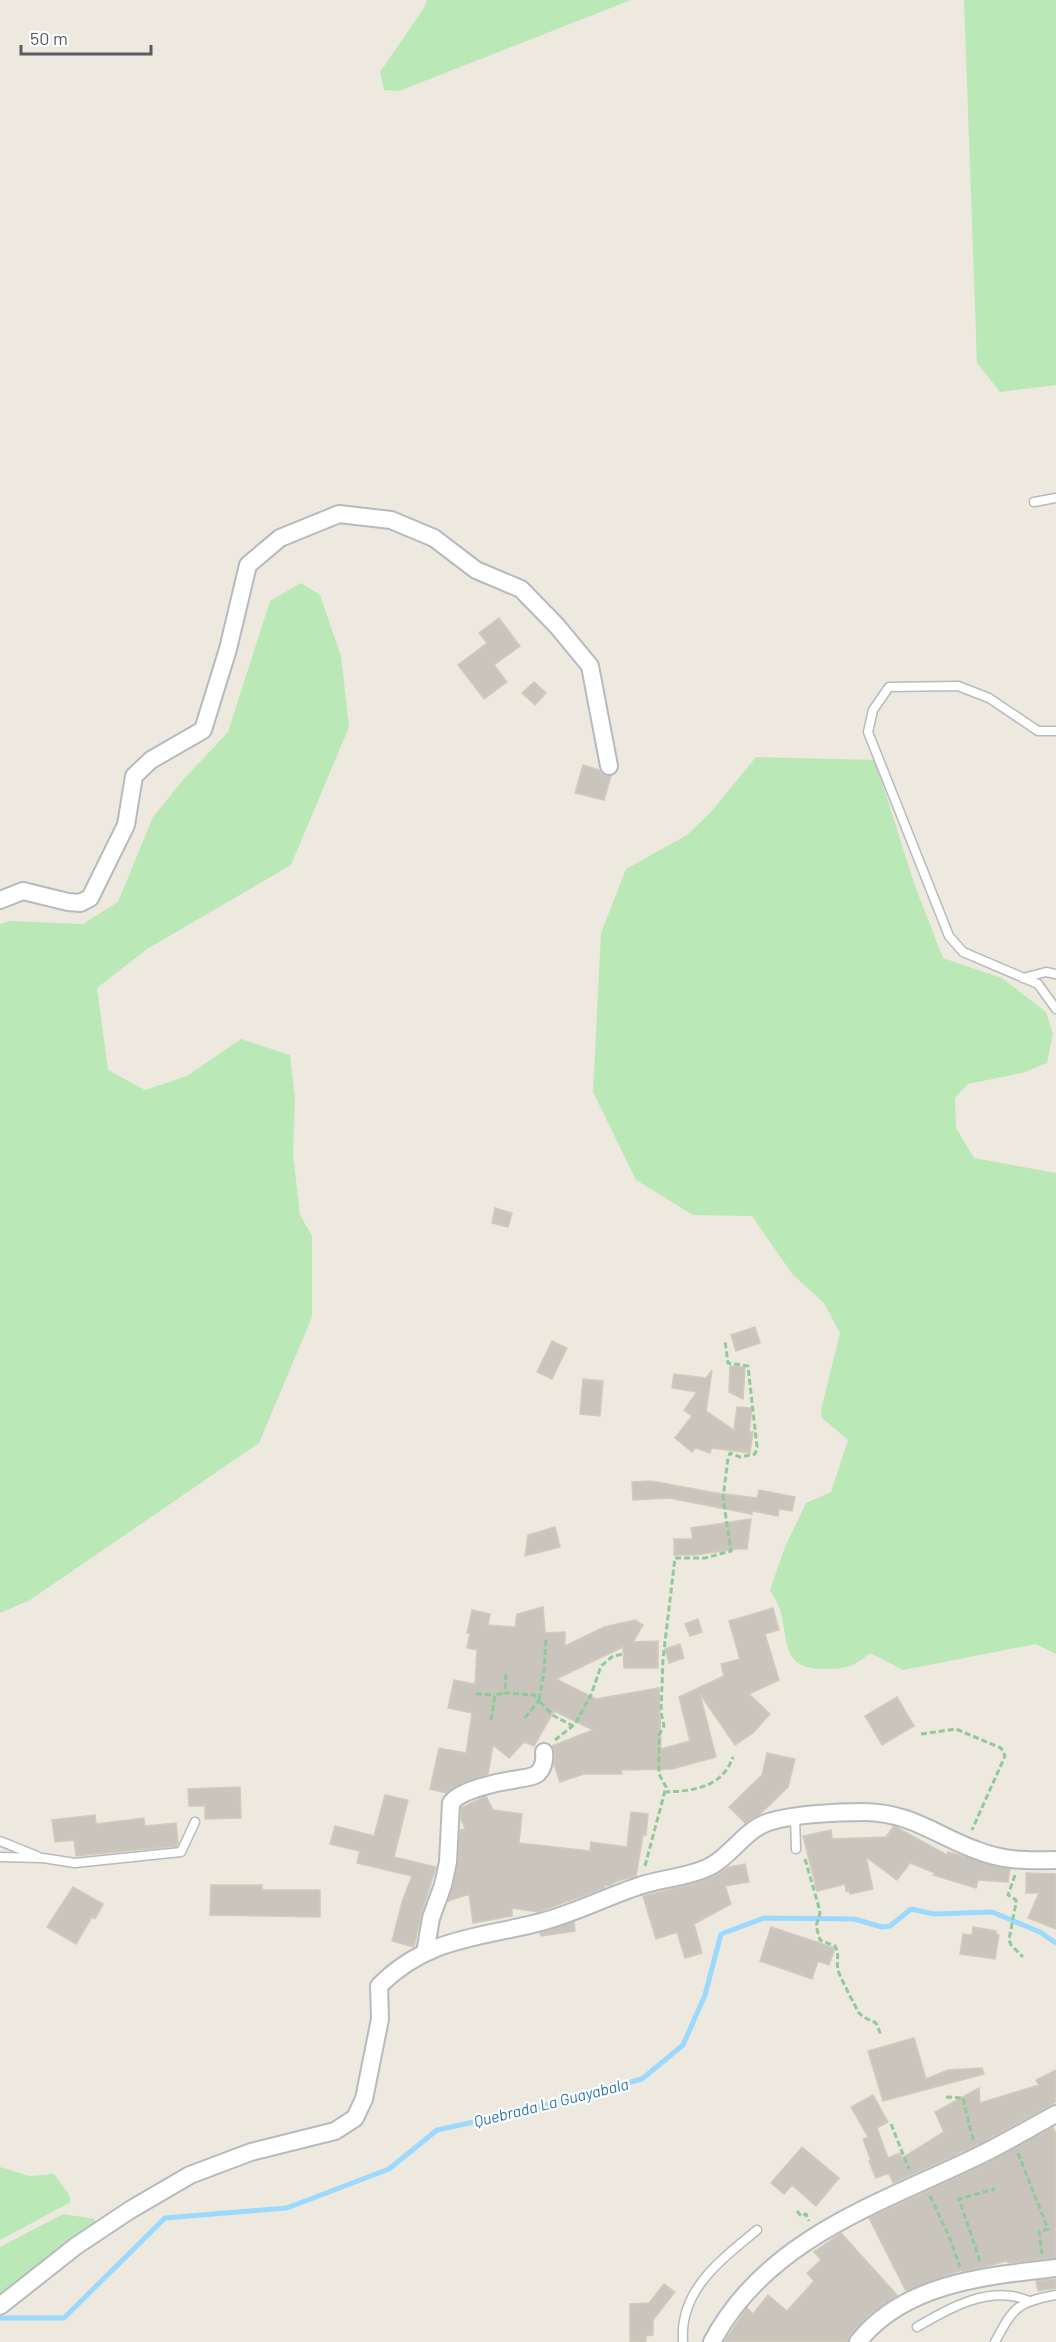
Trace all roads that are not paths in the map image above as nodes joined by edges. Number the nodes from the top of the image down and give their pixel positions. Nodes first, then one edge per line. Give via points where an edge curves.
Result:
1 (1056, 498) edge
2 (1034, 502) dead end
3 (1056, 731) edge
4 (609, 766) dead end
5 (0, 900) edge
6 (1056, 974) edge
7 (1023, 978) junction
8 (1056, 1009) edge
9 (544, 1752) road end
10 (795, 1818) junction
11 (195, 1822) dead end
12 (0, 1841) edge
13 (796, 1849) road end
14 (0, 1857) edge
15 (43, 1858) junction
16 (1056, 1860) edge
17 (425, 1953) junction
18 (1056, 2114) edge
19 (757, 2230) dead end
20 (1050, 2268) edge
21 (1056, 2295) edge
22 (7, 2301) edge
23 (1029, 2301) junction
24 (917, 2327) dead end
25 (682, 2342) edge
26 (712, 2342) edge
27 (858, 2342) edge
28 (995, 2342) edge

1 - 2 lane
3 - 7 lane via 1038,731 989,698 958,686 889,687 873,710 868,732 949,936 963,952
4 - 5 street via 590,666 521,589 476,570 434,537 391,520 339,514 280,538 248,565 203,730 151,760 134,776 126,825 90,898 80,903 68,902 23,891
6 - 7 lane via 1046,972
7 - 8 lane via 1038,984
9 - 17 street via 541,1770 535,1776 485,1786 454,1798 451,1803 448,1862
10 - 13 lane
10 - 16 street via 886,1813 1017,1862
10 - 17 street via 766,1823 711,1866 640,1885 573,1913 454,1941
11 - 15 lane via 181,1852 75,1863
12 - 15 lane
14 - 15 lane
17 - 22 street via 392,1973 380,1986 380,2019 364,2099 355,2118 335,2131 251,2152 190,2175 76,2246
18 - 26 street via 973,2158 848,2215 770,2269 741,2297
19 - 25 lane via 716,2264 693,2294 682,2322
20 - 27 street via 933,2290 885,2315
21 - 23 lane
23 - 24 lane via 1018,2296 978,2298
23 - 28 lane via 1009,2317

